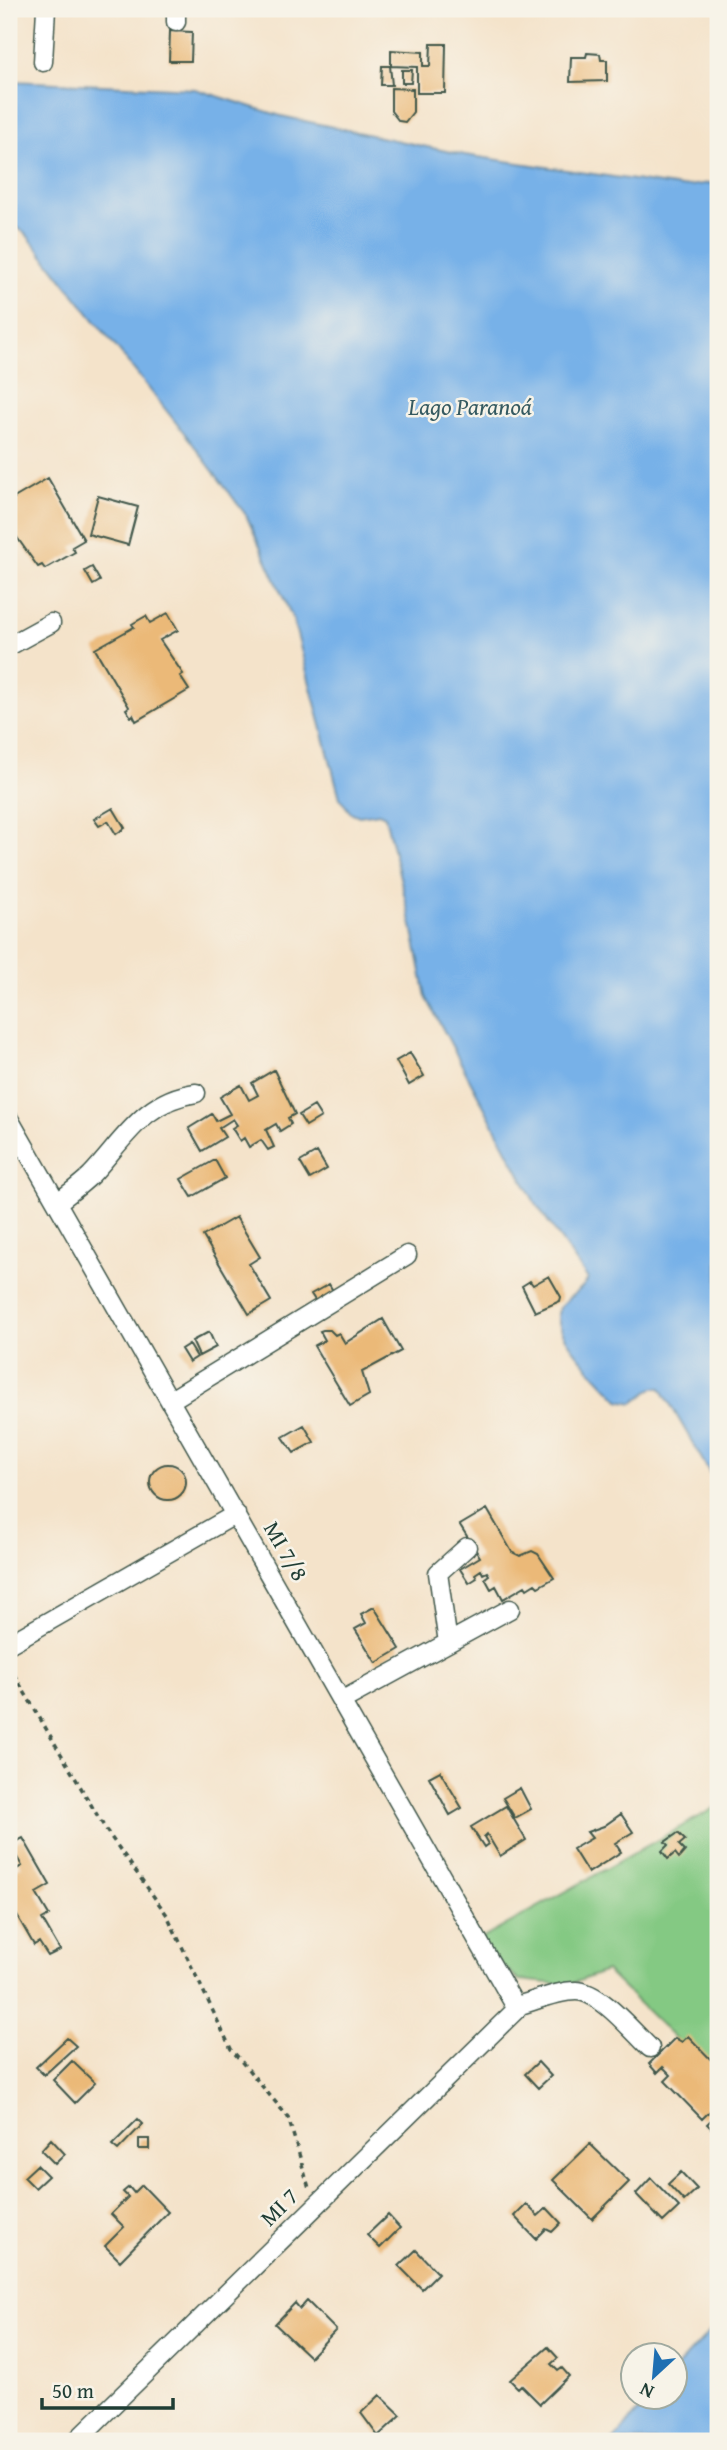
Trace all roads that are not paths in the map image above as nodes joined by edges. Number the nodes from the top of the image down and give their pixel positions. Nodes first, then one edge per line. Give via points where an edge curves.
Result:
1 (46, 9) edge
2 (43, 62) dead end
3 (51, 623) dead end
4 (9, 646) edge
5 (196, 1093) dead end
6 (9, 1119) edge
7 (57, 1203) junction
8 (407, 1255) dead end
9 (170, 1400) junction
10 (236, 1514) junction
11 (467, 1546) dead end
12 (510, 1609) dead end
13 (448, 1643) junction
14 (9, 1644) edge
15 (343, 1700) junction
16 (517, 2007) junction
17 (650, 2048) dead end
18 (76, 2441) edge

1 - 2 street
3 - 4 street
5 - 7 street via 159,1103 140,1118 90,1176
6 - 7 street, MI 7/8
7 - 9 street, MI 7/8
8 - 9 street
9 - 10 street, MI 7/8
10 - 14 street
10 - 15 street, MI 7/8
11 - 13 street via 438,1573
12 - 13 street
13 - 15 street
15 - 16 street, MI 7/8
16 - 17 street via 584,1992 598,1999
16 - 18 street, MI 7

